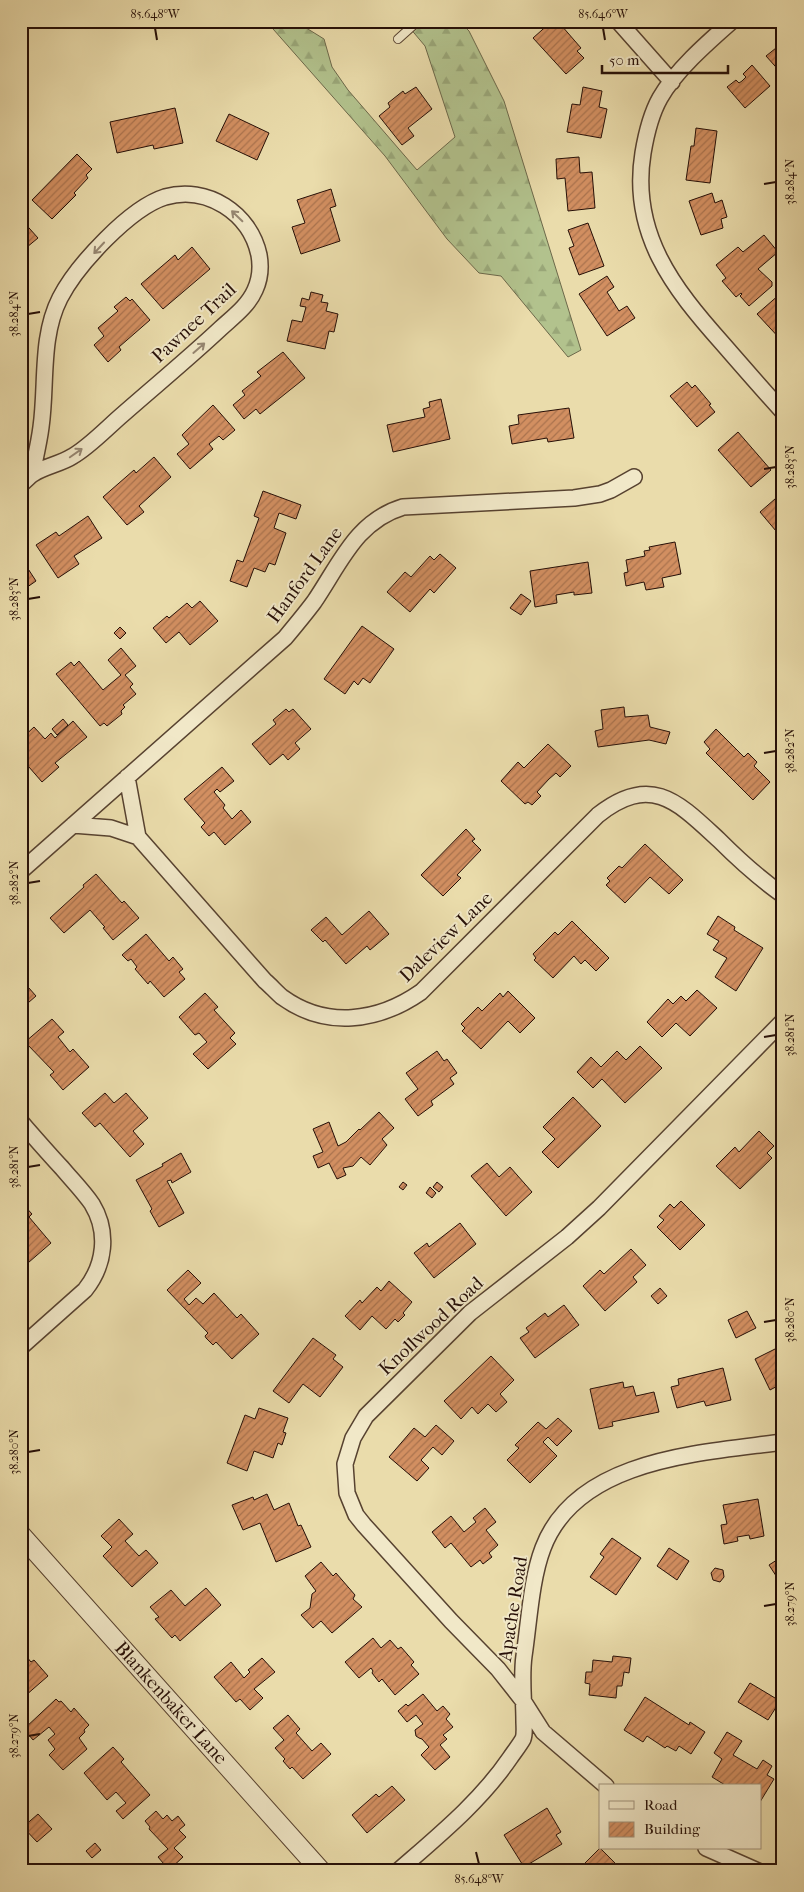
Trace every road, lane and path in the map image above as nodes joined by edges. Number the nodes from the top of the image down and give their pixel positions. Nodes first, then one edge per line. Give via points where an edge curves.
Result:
1 (418, 21) edge
2 (618, 21) edge
3 (732, 21) edge
4 (398, 39) dead end
5 (672, 82) junction
6 (783, 412) edge
7 (634, 477) dead end
8 (27, 479) edge
9 (127, 777) junction
10 (73, 825) junction
11 (138, 837) junction
12 (21, 871) edge
13 (783, 895) edge
14 (783, 1021) edge
15 (21, 1122) edge
16 (21, 1347) edge
17 (783, 1442) edge
18 (21, 1535) edge
19 (524, 1702) junction
20 (604, 1784) edge
21 (711, 1850) edge
22 (321, 1871) edge
23 (398, 1871) edge
24 (758, 1871) edge

1 - 4 lane
2 - 5 street
3 - 5 street via 697,52
5 - 6 street via 660,98 642,155 640,179 649,232 662,266 680,294
7 - 9 street, Hanford Lane via 600,494 403,507 378,518 353,542 313,603 285,638
8 -> 8 street, Pawnee Trail via 74,456 246,305 255,290 260,262 248,227 227,207 190,195 165,197 146,205 129,217 74,276 60,298 51,322 41,427
9 - 10 street, Hanford Lane
9 - 11 street
10 - 11 street via 111,828
10 - 12 street, Hanford Lane
11 - 13 street, Daleview Lane via 282,997 322,1015 345,1018 384,1012 420,992 598,815 613,803 635,795 656,795 672,800
14 - 19 street, Knollwood Road via 599,1208 470,1313 366,1416 353,1438 345,1464 345,1482 356,1515 498,1669
15 - 16 street via 92,1205 103,1238 102,1255 93,1280
17 - 19 street, Apache Road via 658,1461 622,1472 594,1488 564,1513 549,1535 539,1560 523,1665
18 - 22 street, Blankenbaker Lane
19 - 20 street, Knollwood Road via 543,1732
19 - 23 street, Apache Road via 524,1738 501,1772 457,1819
21 - 24 street

